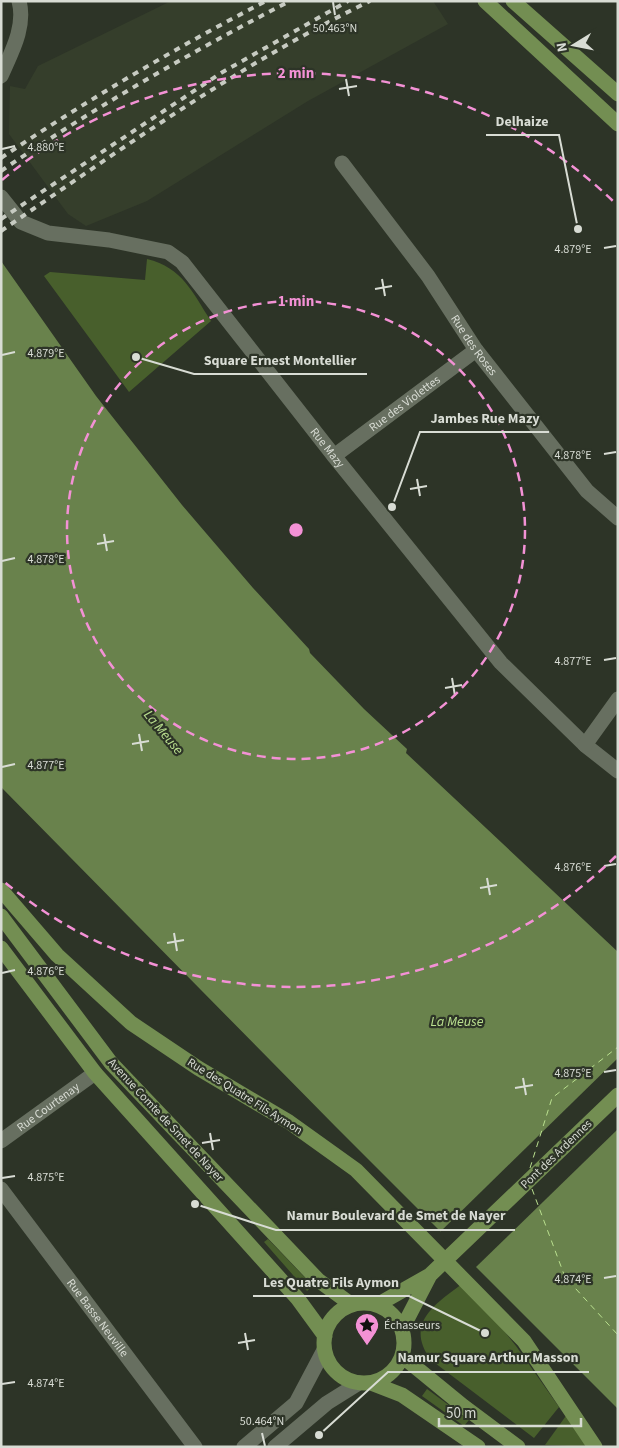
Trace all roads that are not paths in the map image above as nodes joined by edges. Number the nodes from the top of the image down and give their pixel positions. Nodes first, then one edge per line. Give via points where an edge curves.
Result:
1 (19, 1) edge
2 (485, 1) edge
3 (513, 1) edge
4 (1, 76) edge
5 (618, 94) edge
6 (618, 124) edge
7 (342, 163) dead end
8 (1, 197) edge
9 (476, 350) junction
10 (334, 456) junction
11 (618, 518) edge
12 (618, 699) edge
13 (585, 745) junction
14 (618, 771) edge
15 (1, 890) edge
16 (1, 916) edge
17 (1, 948) edge
18 (96, 1073) junction
19 (618, 1094) edge
20 (1, 1142) edge
21 (1, 1189) edge
22 (430, 1275) junction
23 (352, 1305) junction
24 (377, 1305) junction
25 (402, 1329) junction
26 (325, 1343) junction
27 (402, 1356) junction
28 (365, 1383) junction
29 (194, 1447) edge
30 (244, 1447) edge
31 (276, 1447) edge
32 (478, 1447) edge
33 (518, 1447) edge
34 (595, 1447) edge

1 - 4 street via 19,32
2 - 6 main road
3 - 5 main road
7 - 9 street, Rue des Roses via 428,276
8 - 10 street, Rue Mazy via 21,222 48,233 168,252 182,262
9 - 10 street, Rue des Violettes
9 - 11 street, Rue des Roses via 587,491
10 - 13 street, Rue Mazy via 501,663
12 - 13 street
13 - 14 street, Rue Mazy
15 - 34 main road, Rue des Quatre Fils Aymon via 57,955 132,1023 198,1068 290,1122 356,1170 524,1342
16 - 23 main road, Avenue Comte de Smet de Nayer via 111,1063 318,1280
17 - 18 main road, Avenue Comte de Smet de Nayer
18 - 20 street, Rue Courtenay
18 - 26 main road, Avenue Comte de Smet de Nayer via 300,1301
19 - 22 main road, Pont des Ardennes
21 - 29 street, Rue Basse Neuville
22 - 24 main road
22 - 25 main road
23 - 24 main road
23 - 26 main road via 339,1312 330,1323
24 - 25 main road via 392,1314
25 - 27 main road
26 - 28 main road via 329,1362 337,1372 347,1380
26 - 30 street via 296,1403
27 - 28 main road via 390,1374
27 - 33 main road
28 - 31 street via 327,1403
28 - 32 main road via 402,1395

